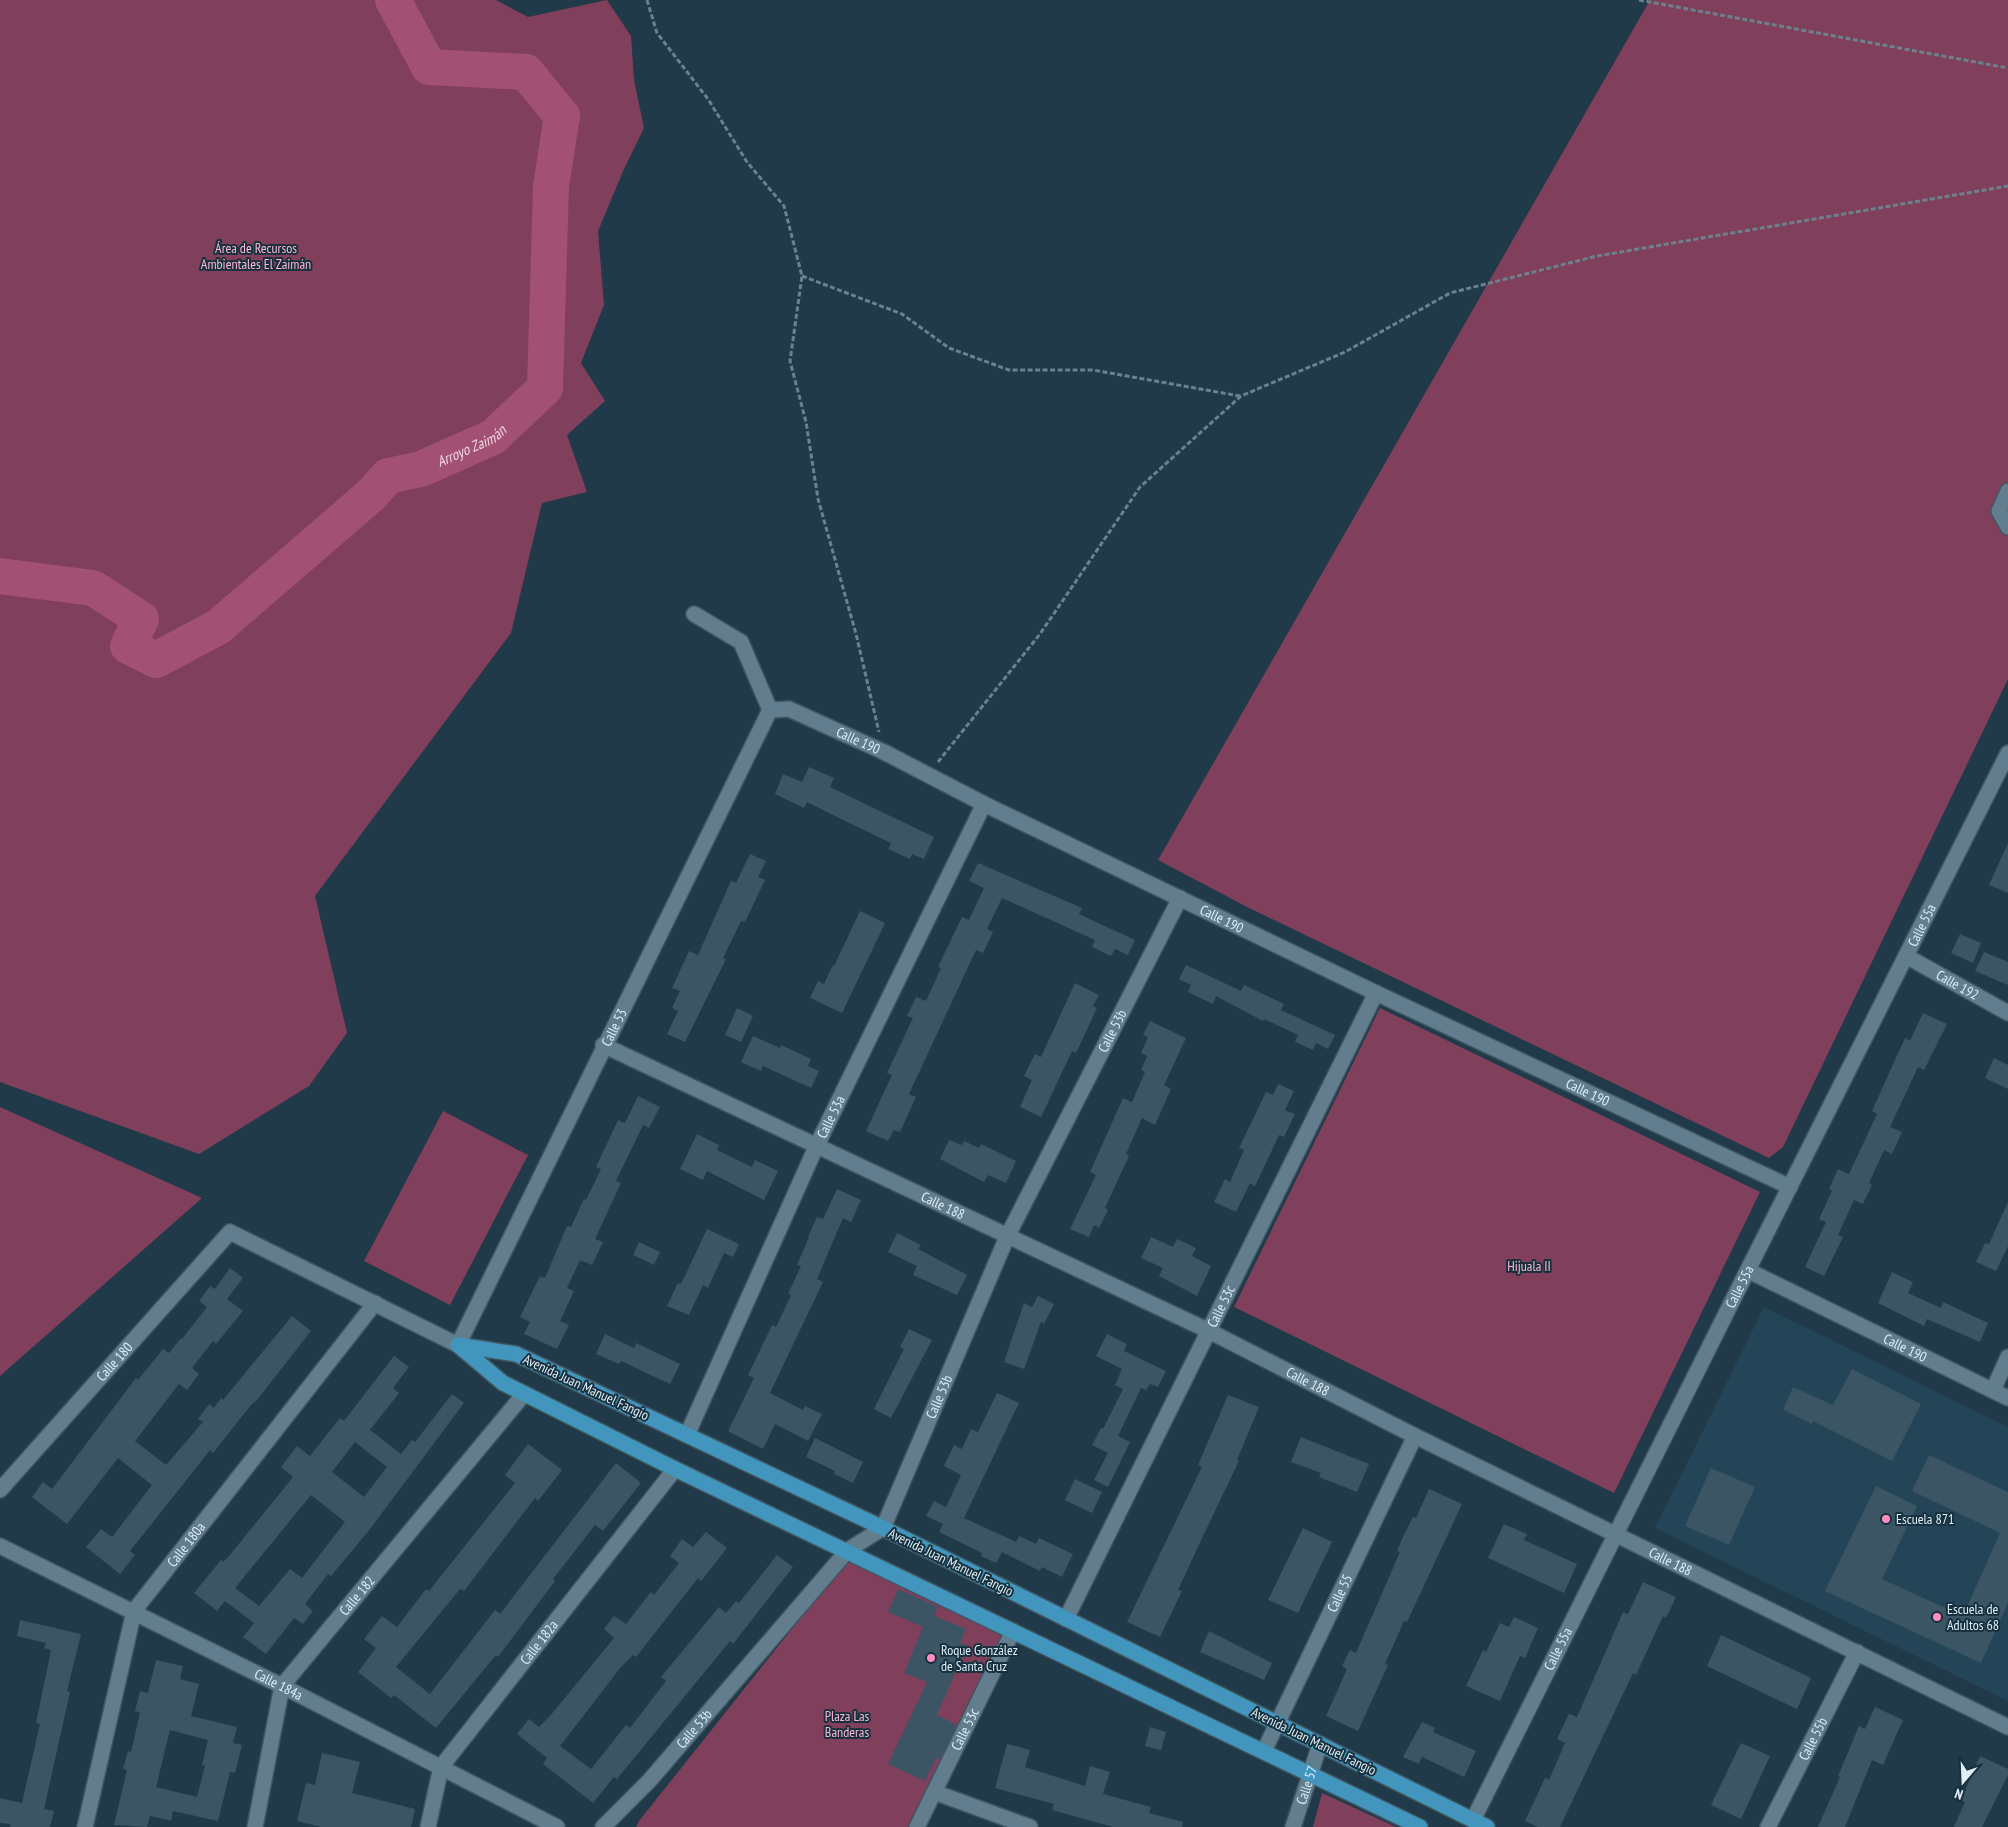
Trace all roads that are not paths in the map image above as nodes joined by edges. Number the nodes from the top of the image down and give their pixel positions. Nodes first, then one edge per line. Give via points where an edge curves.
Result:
1 (2008, 491) edge
2 (2008, 527) edge
3 (694, 614) dead end
4 (770, 710) junction
5 (2008, 753) edge
6 (984, 804) junction
7 (1180, 898) junction
8 (1906, 956) junction
9 (1376, 993) junction
10 (2008, 1013) edge
11 (603, 1045) junction
12 (816, 1147) junction
13 (1790, 1187) junction
14 (1007, 1237) junction
15 (1749, 1271) junction
16 (375, 1304) junction
17 (1207, 1330) junction
18 (458, 1345) junction
19 (2008, 1357) edge
20 (1993, 1390) junction
21 (524, 1394) junction
22 (2008, 1398) edge
23 (687, 1435) junction
24 (1415, 1436) junction
25 (675, 1469) junction
26 (0, 1490) edge
27 (883, 1528) junction
28 (1614, 1533) junction
29 (0, 1546) edge
30 (848, 1550) junction
31 (134, 1611) junction
32 (1066, 1619) junction
33 (1013, 1631) junction
34 (1857, 1652) junction
35 (282, 1686) junction
36 (1276, 1722) junction
37 (2008, 1726) edge
38 (1320, 1744) junction
39 (1264, 1751) junction
40 (441, 1767) junction
41 (1310, 1774) junction
42 (934, 1792) junction
43 (1480, 1824) edge
44 (85, 1827) edge
45 (255, 1827) edge
46 (428, 1827) edge
47 (557, 1827) edge
48 (603, 1827) edge
49 (917, 1827) edge
50 (1030, 1827) edge
51 (1293, 1827) edge
52 (1420, 1827) edge
53 (1768, 1827) edge

1 - 2 street via 1999,512
3 - 4 street via 741,642
4 - 6 street, Calle 190 via 789,709 884,752
4 - 11 street, Calle 53
5 - 8 street, Calle 55a
6 - 7 street, Calle 190
6 - 12 street, Calle 53a
7 - 9 street, Calle 190
7 - 14 street, Calle 53b
8 - 10 street, Calle 192
8 - 13 street, Calle 55a
9 - 13 street, Calle 190
9 - 17 street, Calle 53c
11 - 12 street, Calle 188
11 - 18 street, Calle 53
12 - 14 street, Calle 188
12 - 23 street, Calle 53a
13 - 15 street, Calle 55a
14 - 17 street, Calle 188
14 - 27 street, Calle 53b
15 - 20 street, Calle 190
15 - 28 street, Calle 55a
16 - 18 street
16 - 26 street, Calle 180 via 230,1232
16 - 31 street, Calle 180a
17 - 24 street, Calle 188
17 - 32 street, Calle 53c
18 - 21 main road via 503,1383
18 - 23 main road, Avenida Juan Manuel Fangio via 516,1354
19 - 20 street
20 - 22 street, Calle 190
21 - 25 main road
21 - 35 street, Calle 182
23 - 27 main road, Avenida Juan Manuel Fangio
24 - 28 street, Calle 188
24 - 36 street, Calle 55
25 - 30 main road
25 - 40 street, Calle 182a
27 - 30 street, Calle 53b
27 - 32 main road, Avenida Juan Manuel Fangio
28 - 34 street, Calle 188
28 - 43 street, Calle 55a
29 - 31 street, Calle 184a
30 - 33 main road
30 - 48 street, Calle 53b via 650,1780
31 - 35 street, Calle 184a
31 - 44 street, Calle 180a
32 - 36 main road, Avenida Juan Manuel Fangio
33 - 39 main road
33 - 42 street, Calle 53c
34 - 37 street, Calle 188
34 - 53 street, Calle 55b
35 - 40 street, Calle 184a
35 - 45 street, Calle 182
36 - 38 main road, Avenida Juan Manuel Fangio
36 - 39 street, Calle 55
38 - 41 street, Calle 57
38 - 43 main road, Avenida Juan Manuel Fangio
39 - 41 main road
40 - 46 street, Calle 182a
40 - 47 street, Calle 184a
41 - 51 street, Calle 57
41 - 52 main road
42 - 49 street, Calle 53c
42 - 50 street

